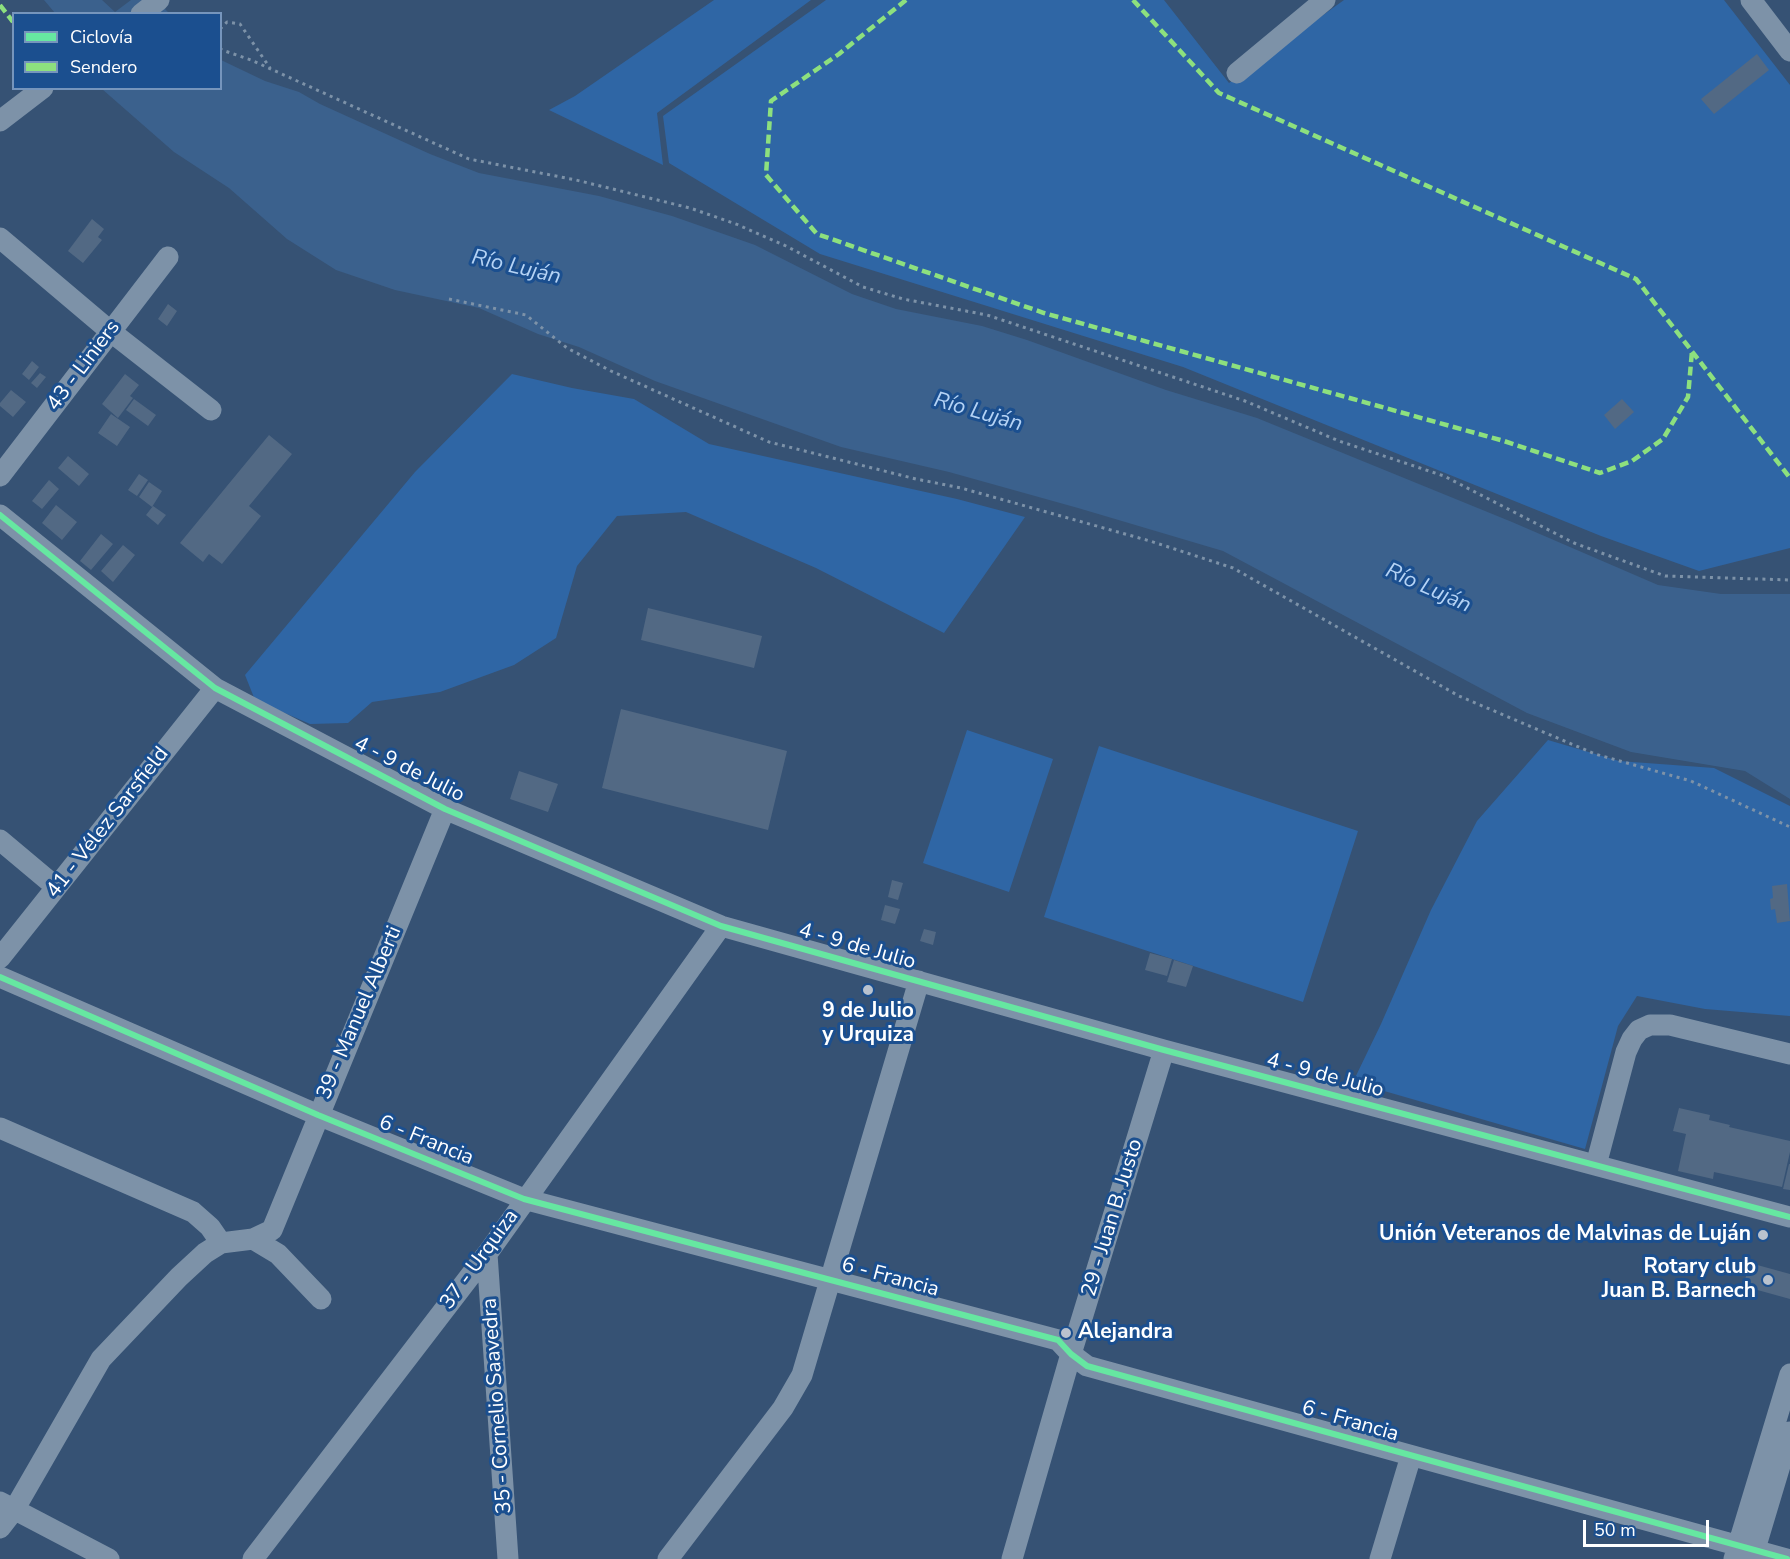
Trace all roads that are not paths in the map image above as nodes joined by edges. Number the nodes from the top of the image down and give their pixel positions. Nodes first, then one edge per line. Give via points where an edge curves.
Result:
1 (159, 0) edge
2 (1325, 0) edge
3 (1751, 0) edge
4 (144, 12) edge
5 (1790, 51) edge
6 (1237, 73) dead end
7 (41, 90) edge
8 (0, 121) edge
9 (0, 238) edge
10 (168, 257) dead end
11 (110, 331) junction
12 (211, 410) dead end
13 (0, 476) edge
14 (0, 515) edge
15 (215, 688) junction
16 (445, 809) junction
17 (0, 840) edge
18 (56, 888) junction
19 (721, 926) junction
20 (0, 958) edge
21 (0, 977) edge
22 (919, 981) junction
23 (1164, 1050) junction
24 (1790, 1054) edge
25 (318, 1115) junction
26 (0, 1128) edge
27 (1596, 1165) junction
28 (524, 1199) junction
29 (1790, 1217) edge
30 (253, 1239) junction
31 (221, 1243) junction
32 (487, 1254) junction
33 (829, 1279) junction
34 (321, 1299) dead end
35 (1071, 1354) junction
36 (1790, 1374) edge
37 (1790, 1432) edge
38 (1411, 1456) junction
39 (7, 1506) edge
40 (0, 1528) edge
41 (1745, 1553) edge
42 (109, 1559) edge
43 (253, 1559) edge
44 (508, 1559) edge
45 (668, 1559) edge
46 (1012, 1559) edge
47 (1380, 1559) edge
48 (1787, 1559) edge

1 - 4 street
2 - 6 street
3 - 5 street
7 - 8 street
9 - 11 street
10 - 11 street, 43 - Liniers
11 - 12 street
11 - 13 street, 43 - Liniers
14 - 15 street, 4 - 9 de Julio
15 - 16 street, 4 - 9 de Julio
15 - 18 street, 41 - Vélez Sarsfield
16 - 19 street, 4 - 9 de Julio
16 - 25 street, 39 - Manuel Alberti
17 - 18 street
18 - 20 street, 41 - Vélez Sarsfield
19 - 22 street, 4 - 9 de Julio
19 - 28 street, 37 - Urquiza
21 - 25 street, 6 - Francia
22 - 23 street, 4 - 9 de Julio
22 - 33 street
23 - 27 street, 4 - 9 de Julio
23 - 35 street, 29 - Juan B. Justo
24 - 27 street via 1670,1025 1650,1025 1639,1030 1626,1052
25 - 28 street, 6 - Francia
25 - 30 street, 39 - Manuel Alberti via 272,1230
26 - 31 street via 194,1212
27 - 29 street, 4 - 9 de Julio
28 - 32 street, 37 - Urquiza
28 - 33 street, 6 - Francia
30 - 31 street
30 - 34 street via 278,1254
31 - 39 street via 179,1277 101,1359
32 - 43 street, 37 - Urquiza
32 - 44 street, 35 - Cornelio Saavedra
33 - 35 street, 6 - Francia via 1058,1340
33 - 45 street via 802,1375 783,1408
35 - 38 street, 6 - Francia via 1087,1366
35 - 46 street, 29 - Juan B. Justo
36 - 41 street
37 - 41 street
38 - 41 street, 6 - Francia
38 - 47 street
39 - 40 street
39 - 42 street
41 - 48 street, 6 - Francia

